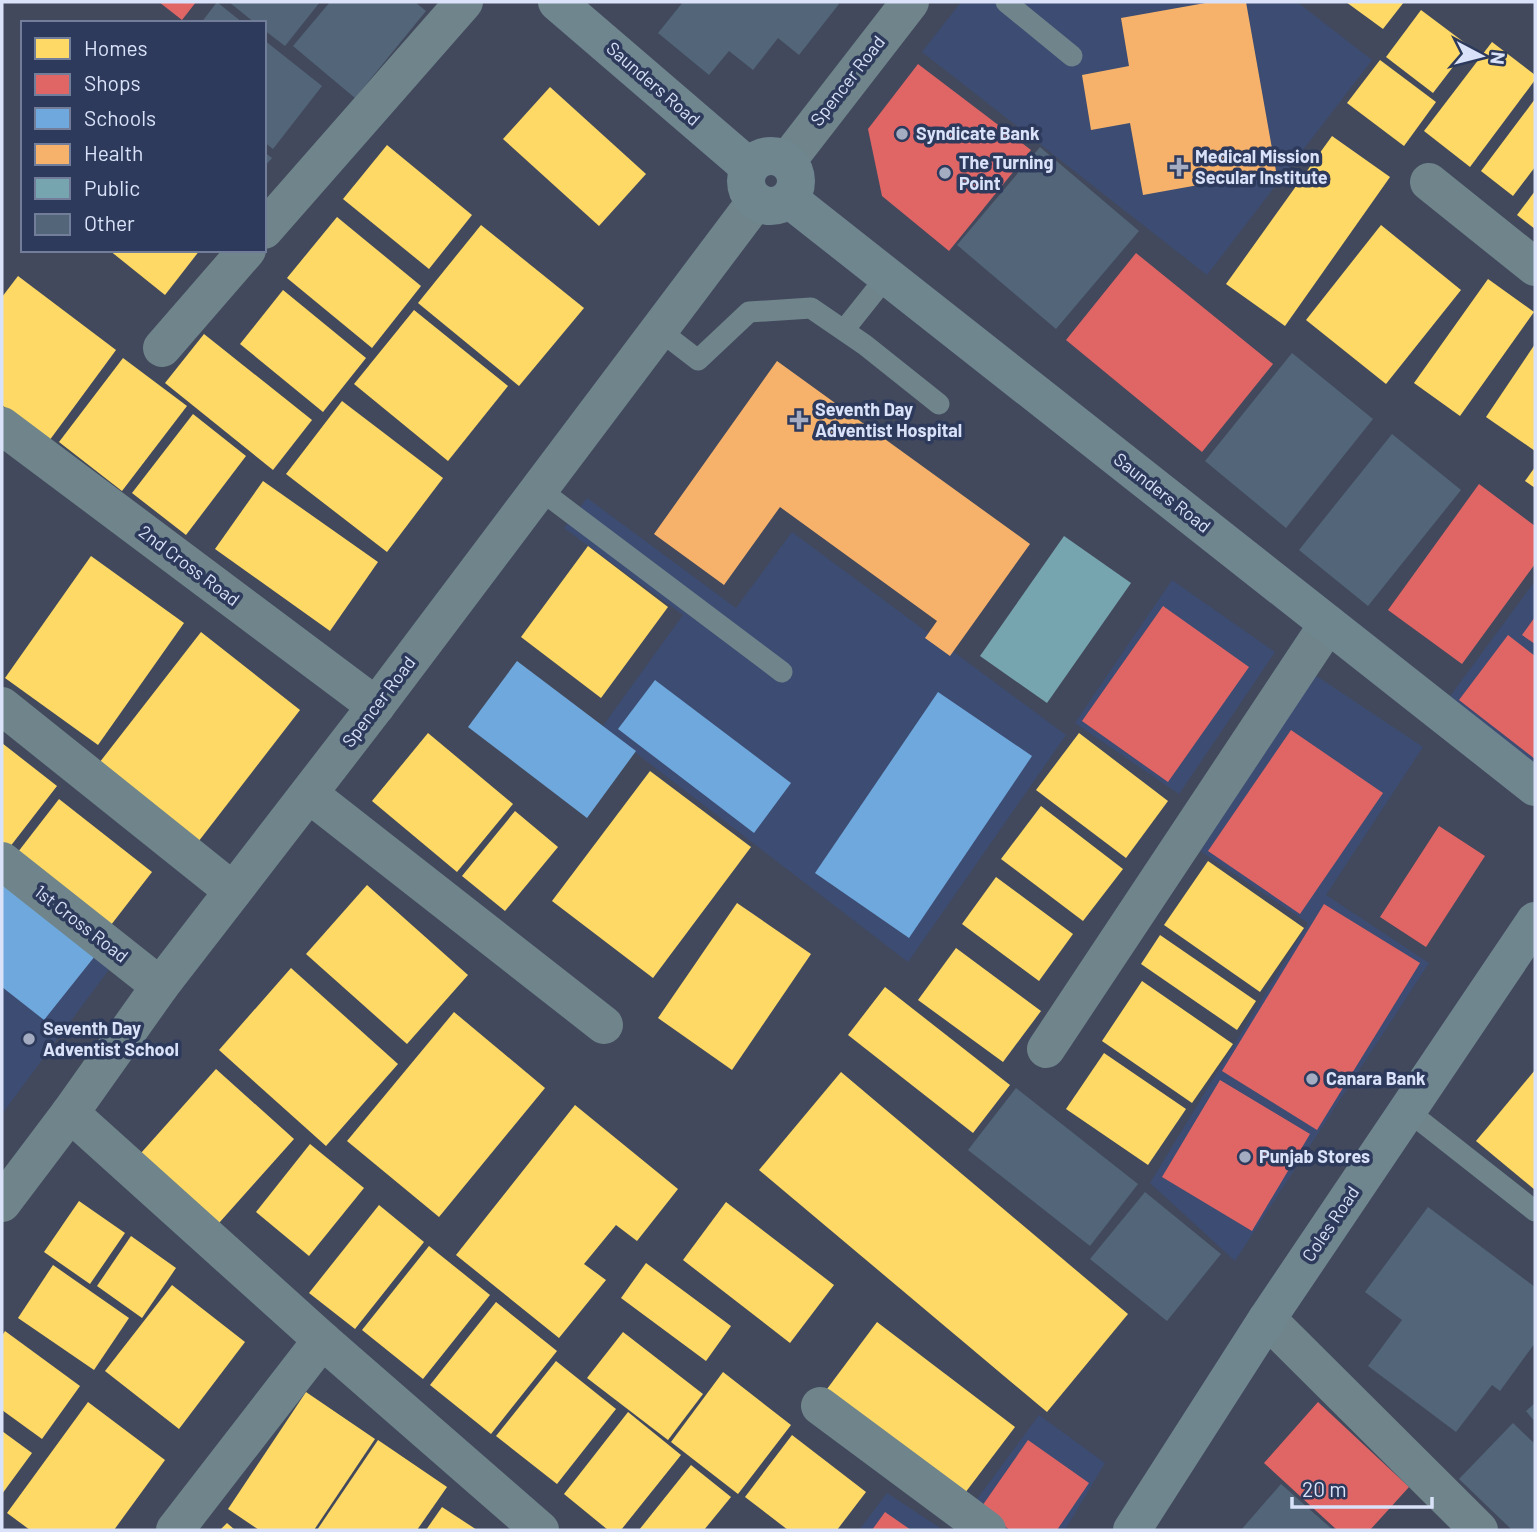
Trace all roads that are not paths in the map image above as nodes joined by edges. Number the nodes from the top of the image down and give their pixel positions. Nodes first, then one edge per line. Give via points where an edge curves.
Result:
1 (464, 2) edge
2 (557, 2) edge
3 (909, 2) edge
4 (1006, 2) edge
5 (1072, 56) dead end
6 (1429, 182) dead end
7 (765, 189) junction
8 (266, 228) edge
9 (245, 252) edge
10 (1535, 267) edge
11 (887, 276) junction
12 (659, 330) junction
13 (844, 330) junction
14 (162, 348) dead end
15 (939, 404) dead end
16 (2, 426) edge
17 (539, 489) junction
18 (1328, 624) junction
19 (782, 673) dead end
20 (2, 706) edge
21 (376, 706) junction
22 (1535, 787) edge
23 (309, 793) junction
24 (2, 861) edge
25 (233, 891) junction
26 (1535, 921) edge
27 (160, 986) junction
28 (604, 1025) dead end
29 (1046, 1049) dead end
30 (1408, 1111) junction
31 (69, 1113) junction
32 (2, 1203) edge
33 (1535, 1210) edge
34 (1267, 1319) junction
35 (322, 1340) junction
36 (820, 1406) dead end
37 (1143, 1526) edge
38 (175, 1530) edge
39 (540, 1530) edge
40 (987, 1530) edge
41 (1479, 1530) edge

1 - 8 street
2 - 7 street, Saunders Road
3 - 7 street, Spencer Road via 787,161 763,156
4 - 5 lane
6 - 10 street
7 - 11 street, Saunders Road
7 - 12 street, Spencer Road
9 - 14 street
11 - 13 lane
11 - 18 street, Saunders Road
12 - 13 lane via 698,360 749,312 811,308
12 - 17 street, Spencer Road
13 - 15 lane
16 - 21 street, 2nd Cross Road
17 - 19 lane
17 - 21 street, Spencer Road
18 - 22 street, Saunders Road
18 - 29 street
20 - 25 street
21 - 23 street, Spencer Road
23 - 25 street, Spencer Road
23 - 28 street
24 - 27 street, 1st Cross Road
25 - 27 street, Spencer Road
26 - 30 street, Coles Road
27 - 31 street, Spencer Road
30 - 33 lane
30 - 34 street, Coles Road
31 - 32 street, Spencer Road
31 - 35 street
34 - 37 street, Coles Road
34 - 41 street
35 - 38 street
35 - 39 street
36 - 40 street

